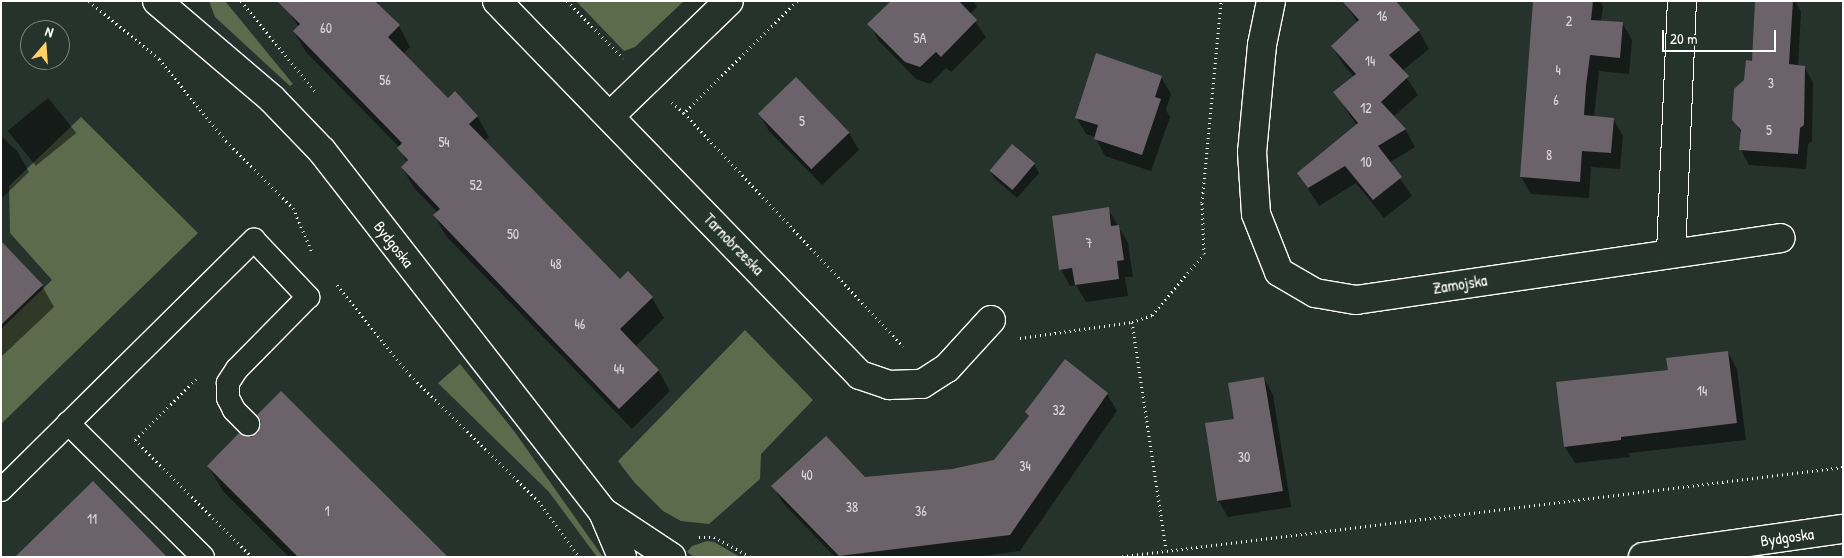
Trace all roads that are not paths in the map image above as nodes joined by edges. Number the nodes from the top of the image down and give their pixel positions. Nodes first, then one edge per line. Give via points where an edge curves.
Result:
1 (157, 1) edge
2 (497, 1) edge
3 (729, 1) edge
4 (1271, 1) edge
5 (1682, 1) edge
6 (610, 116) junction
7 (1780, 238) dead end
8 (1671, 252) junction
9 (991, 320) road end
10 (68, 423) junction
11 (248, 424) dead end
12 (1, 490) edge
13 (603, 512) junction
14 (1843, 529) edge
15 (1680, 554) edge
16 (203, 557) edge
17 (622, 557) edge
18 (671, 557) edge
19 (1643, 557) edge

1 - 13 street, Bydgoska via 272,99 322,151
2 - 6 street, Tarnobrzeska
3 - 6 street
4 - 8 street, Zamojska via 1262,45 1252,152 1256,214 1279,272 1315,293 1356,300
5 - 8 street
6 - 9 street, Tarnobrzeska via 860,375 889,386 922,384 947,368
7 - 8 street, Zamojska
10 - 11 lane via 254,240 308,297 237,369 228,384 228,398 234,410
10 - 12 lane
10 - 16 lane
13 - 17 street, Bydgoska
13 - 18 street, Bydgoska
14 - 15 street, Bydgoska
15 - 19 street, Bydgoska

